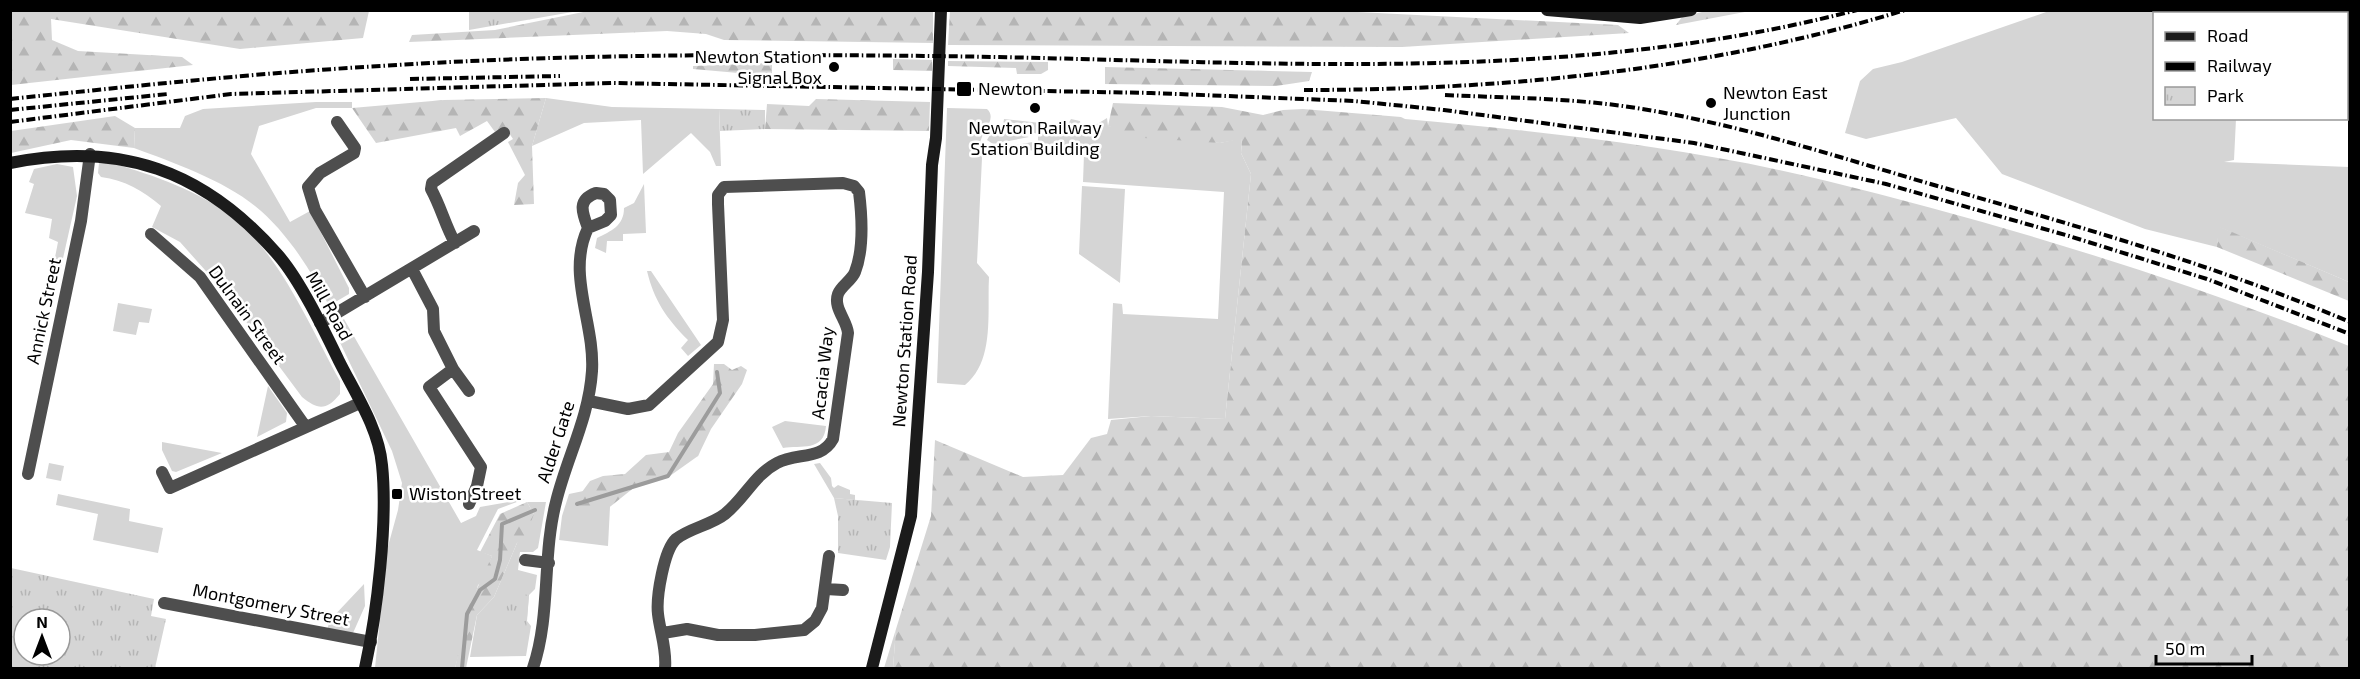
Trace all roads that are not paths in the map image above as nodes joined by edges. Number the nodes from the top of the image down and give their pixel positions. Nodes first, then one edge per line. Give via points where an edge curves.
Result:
1 (941, 10) edge
2 (1547, 10) edge
3 (1691, 10) edge
4 (337, 122) dead end
5 (504, 133) dead end
6 (90, 154) junction
7 (10, 163) edge
8 (588, 228) dead end
9 (474, 231) dead end
10 (151, 234) dead end
11 (455, 243) junction
12 (412, 269) junction
13 (365, 297) junction
14 (320, 323) junction
15 (453, 369) junction
16 (469, 391) dead end
17 (589, 401) junction
18 (360, 403) junction
19 (305, 426) junction
20 (162, 472) dead end
21 (28, 474) dead end
22 (469, 504) dead end
23 (830, 556) dead end
24 (525, 560) dead end
25 (549, 563) junction
26 (826, 588) junction
27 (843, 590) dead end
28 (164, 603) dead end
29 (663, 633) junction
30 (371, 642) junction
31 (365, 669) edge
32 (533, 669) edge
33 (665, 669) edge
34 (872, 669) edge

1 - 34 street, Newton Station Road via 911,516
2 - 3 street via 1640,18
4 - 13 street via 355,147 354,153 320,172 308,188 315,210
5 - 11 street via 432,183 444,224
6 - 7 street, Mill Road
6 - 14 street, Mill Road via 163,168 235,212 280,256
6 - 21 street, Annick Street via 81,221
8 - 17 street, Alder Gate via 579,257 592,349
9 - 11 street
10 - 19 street, Dulnain Street via 200,277
11 - 12 street
12 - 13 street
12 - 15 street via 428,295 434,331
13 - 14 street
14 - 18 street, Mill Road
15 - 16 street
15 - 22 street via 429,387 481,467
17 - 25 street, Alder Gate via 555,502
17 - 29 street, Acacia Way via 628,409 649,405 718,342 723,320 718,195 724,187 843,183 859,192 860,256 854,274 838,293 837,307 848,322 848,333 833,439 820,452 784,459 760,473 719,519 675,540 664,561 658,612
18 - 19 street
18 - 30 street, Mill Road via 373,430 382,464 381,541
19 - 20 street via 170,488
23 - 26 street
24 - 25 street
25 - 32 street, Alder Gate via 541,645
26 - 27 street
26 - 29 street via 822,608 804,630 755,635 718,635 687,629
28 - 30 street, Montgomery Street
29 - 33 street, Acacia Way
30 - 31 street, Mill Road

